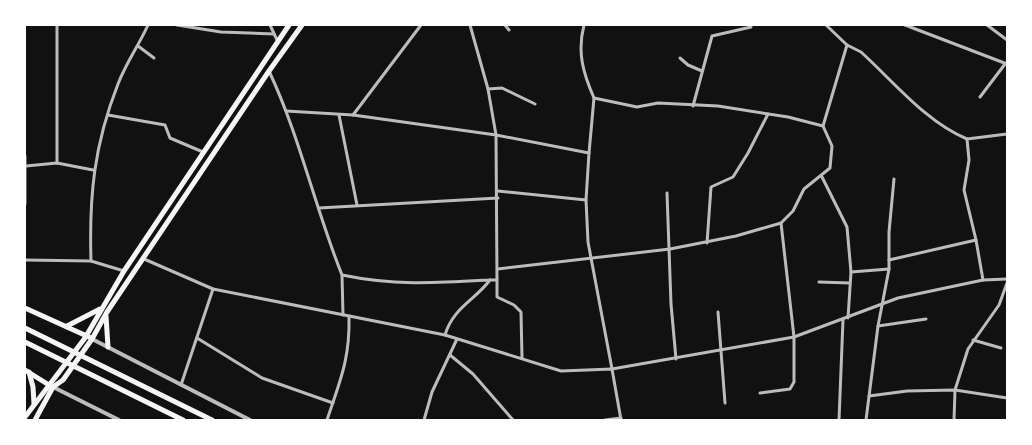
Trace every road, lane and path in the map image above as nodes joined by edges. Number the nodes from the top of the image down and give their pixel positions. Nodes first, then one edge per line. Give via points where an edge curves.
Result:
1 (57, 25) edge
2 (148, 25) edge
3 (177, 25) edge
4 (270, 25) edge
5 (289, 25) edge
6 (302, 25) edge
7 (422, 25) edge
8 (470, 25) edge
9 (505, 25) edge
10 (584, 25) edge
11 (826, 25) edge
12 (906, 25) edge
13 (987, 25) edge
14 (751, 28) dead end
15 (509, 30) dead end
16 (274, 34) junction
17 (277, 40) junction
18 (1007, 40) edge
19 (846, 45) junction
20 (138, 46) junction
21 (154, 58) dead end
22 (680, 58) dead end
23 (1006, 64) edge
24 (269, 70) junction
25 (702, 71) junction
26 (488, 89) junction
27 (980, 97) dead end
28 (594, 98) junction
29 (535, 104) dead end
30 (694, 106) junction
31 (286, 111) junction
32 (768, 114) junction
33 (108, 115) junction
34 (339, 115) junction
35 (353, 115) junction
36 (823, 126) junction
37 (1007, 134) edge
38 (496, 135) junction
39 (967, 139) junction
40 (203, 152) junction
41 (589, 154) junction
42 (25, 156) edge
43 (57, 163) junction
44 (26, 166) edge
45 (93, 170) junction
46 (822, 177) junction
47 (894, 179) dead end
48 (498, 191) junction
49 (667, 193) dead end
50 (498, 198) junction
51 (586, 200) junction
52 (25, 204) edge
53 (357, 205) junction
54 (319, 208) junction
55 (781, 223) junction
56 (976, 240) junction
57 (707, 243) junction
58 (670, 249) junction
59 (592, 258) junction
60 (144, 259) junction
61 (25, 260) edge
62 (889, 260) junction
63 (91, 261) junction
64 (889, 269) junction
65 (498, 270) junction
66 (124, 271) junction
67 (850, 272) junction
68 (342, 275) junction
69 (1007, 279) edge
70 (490, 280) junction
71 (497, 280) junction
72 (982, 280) junction
73 (819, 282) dead end
74 (1007, 283) edge
75 (850, 284) junction
76 (213, 288) junction
77 (883, 304) junction
78 (25, 308) edge
79 (101, 309) junction
80 (107, 312) junction
81 (718, 312) dead end
82 (343, 315) junction
83 (349, 317) junction
84 (848, 318) junction
85 (843, 320) junction
86 (926, 320) dead end
87 (67, 326) junction
88 (878, 326) junction
89 (25, 328) edge
90 (445, 335) junction
91 (794, 337) junction
92 (88, 338) junction
93 (197, 338) junction
94 (457, 339) junction
95 (973, 340) junction
96 (25, 342) edge
97 (108, 348) junction
98 (1001, 348) dead end
99 (721, 351) junction
100 (450, 355) junction
101 (522, 358) junction
102 (676, 359) junction
103 (612, 369) junction
104 (27, 371) edge
105 (181, 385) junction
106 (51, 386) junction
107 (955, 390) junction
108 (760, 393) dead end
109 (869, 396) junction
110 (1007, 398) edge
111 (332, 403) junction
112 (725, 403) dead end
113 (34, 404) junction
114 (25, 417) edge
115 (621, 419) edge
116 (35, 420) edge
117 (119, 420) edge
118 (183, 420) edge
119 (212, 420) edge
120 (250, 420) edge
121 (327, 420) edge
122 (424, 420) edge
123 (513, 420) edge
124 (605, 420) edge
125 (839, 420) edge
126 (866, 420) edge
127 (954, 420) edge

1 - 43 street
2 - 20 street
3 - 16 street via 221,32
4 - 16 street
5 - 17 main road
6 - 24 main road
7 - 35 street
8 - 26 street
9 - 15 street
10 - 28 street via 581,60
11 - 19 street
12 - 23 street
13 - 18 street
14 - 25 street via 712,36
16 - 17 street
17 - 40 main road
19 - 36 street
19 - 39 street via 862,52 936,121
20 - 21 street
20 - 33 street via 118,83
22 - 25 street
23 - 27 street
24 - 31 street
24 - 60 main road
25 - 30 street
26 - 29 street via 502,88
26 - 38 street
28 - 30 street via 637,107 658,103
28 - 41 street
30 - 32 street via 718,106
31 - 34 street
31 - 54 street
32 - 36 street
32 - 57 street via 732,177 711,187
33 - 40 street via 165,125 170,138
33 - 45 street
34 - 35 street
34 - 53 street
35 - 38 street
36 - 46 street via 833,154 830,168
37 - 39 street
38 - 41 street
38 - 48 street
39 - 56 street via 969,160 964,190
40 - 66 main road
41 - 51 street
42 - 44 street
43 - 44 street
43 - 45 street
44 - 52 street
45 - 63 street
46 - 55 street via 804,189 793,211
46 - 67 street via 847,227
47 - 62 street
48 - 50 street
48 - 51 street
49 - 58 street
50 - 53 street
50 - 65 street
51 - 59 street
53 - 54 street
54 - 68 street
55 - 57 street
55 - 91 street
56 - 62 street
56 - 72 street
57 - 58 street
58 - 59 street
58 - 102 street
59 - 65 street
59 - 103 street
60 - 76 street
60 - 80 main road
61 - 63 street
62 - 64 street
63 - 66 street
64 - 67 street
64 - 77 street
65 - 71 street
66 - 79 main road
67 - 75 street
68 - 70 street via 403,284
68 - 82 street
69 - 72 street
70 - 71 street
70 - 90 street via 451,318
71 - 101 street via 497,297 521,312
72 - 77 street
73 - 75 street
74 - 95 street via 999,306
75 - 84 street
76 - 82 street
76 - 93 street
77 - 84 street
77 - 88 street
78 - 87 main road
79 - 87 main road
79 - 92 main road
80 - 92 main road
80 - 97 main road
81 - 99 street
82 - 83 street
83 - 90 street
83 - 111 street via 347,362
84 - 85 street
85 - 91 street
85 - 125 street
86 - 88 street
87 - 92 main road
88 - 109 street
89 - 119 main road
90 - 94 street
91 - 99 street
91 - 108 street via 792,387
92 - 97 street
92 - 106 main road via 60,379
93 - 105 street
93 - 111 street via 262,378
94 - 100 street
94 - 101 street
95 - 98 street
95 - 107 street
96 - 118 main road
97 - 105 street
99 - 102 street
99 - 112 street
100 - 122 street via 432,392
100 - 123 street via 473,374
101 - 103 street via 561,371
102 - 103 street
103 - 115 street
104 - 106 main road
104 - 113 main road via 33,387
105 - 120 street
106 - 113 main road
106 - 116 main road
106 - 117 street
107 - 109 street
107 - 110 street
107 - 127 street
109 - 126 street
111 - 121 street
113 - 114 main road
115 - 124 street

